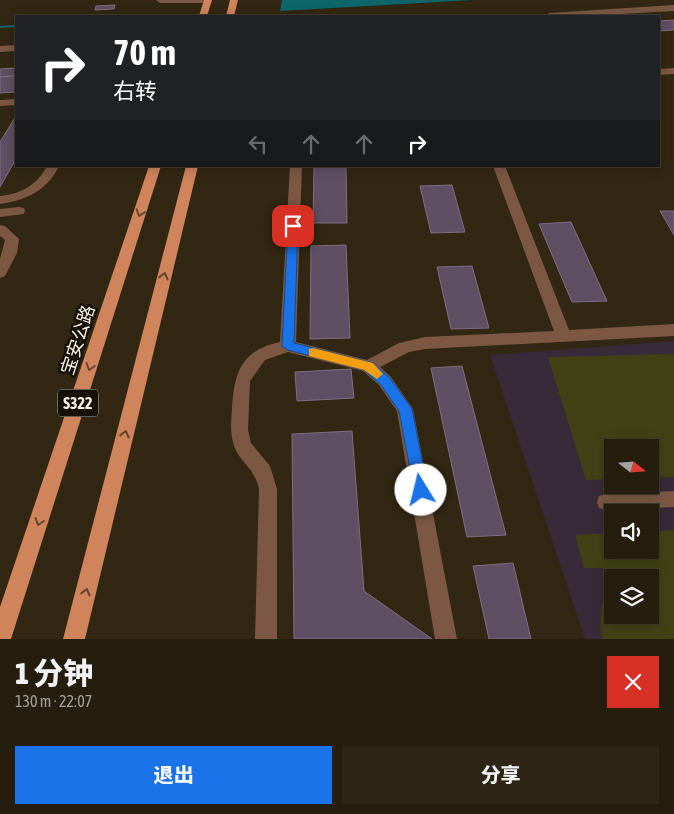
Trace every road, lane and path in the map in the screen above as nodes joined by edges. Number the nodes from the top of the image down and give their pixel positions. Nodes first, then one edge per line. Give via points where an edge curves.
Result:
1 (160, 0) edge
2 (208, 0) edge
3 (234, 0) edge
4 (674, 8) edge
5 (203, 15) edge
6 (230, 15) edge
7 (565, 15) edge
8 (15, 48) edge
9 (0, 49) edge
10 (674, 71) edge
11 (660, 72) edge
12 (15, 102) edge
13 (0, 103) edge
14 (53, 167) edge
15 (154, 167) edge
16 (192, 167) edge
17 (296, 167) edge
18 (499, 167) edge
19 (0, 200) edge
20 (19, 211) dead end
21 (0, 213) edge
22 (0, 229) edge
23 (0, 273) edge
24 (674, 330) edge
25 (564, 336) junction
26 (288, 346) junction
27 (368, 366) junction
28 (674, 500) edge
29 (606, 502) dead end
30 (0, 639) edge
31 (74, 639) edge
32 (266, 639) edge
33 (446, 639) edge

1 - 2 street
2 - 5 main road
3 - 6 main road
4 - 7 street
8 - 9 street
10 - 11 street
12 - 13 street
14 - 19 street via 39,187 24,195
15 -> 30 main road, 宝安公路 / S322
31 -> 16 main road
17 - 26 street
18 - 25 street
20 - 21 street
22 - 23 street via 12,239 10,254
24 - 25 street
25 - 27 street via 425,342
26 - 27 street
26 - 32 street via 259,356 249,366 242,381 240,430 243,446 264,472 268,489
27 - 33 street via 385,381 405,409
28 - 29 street

